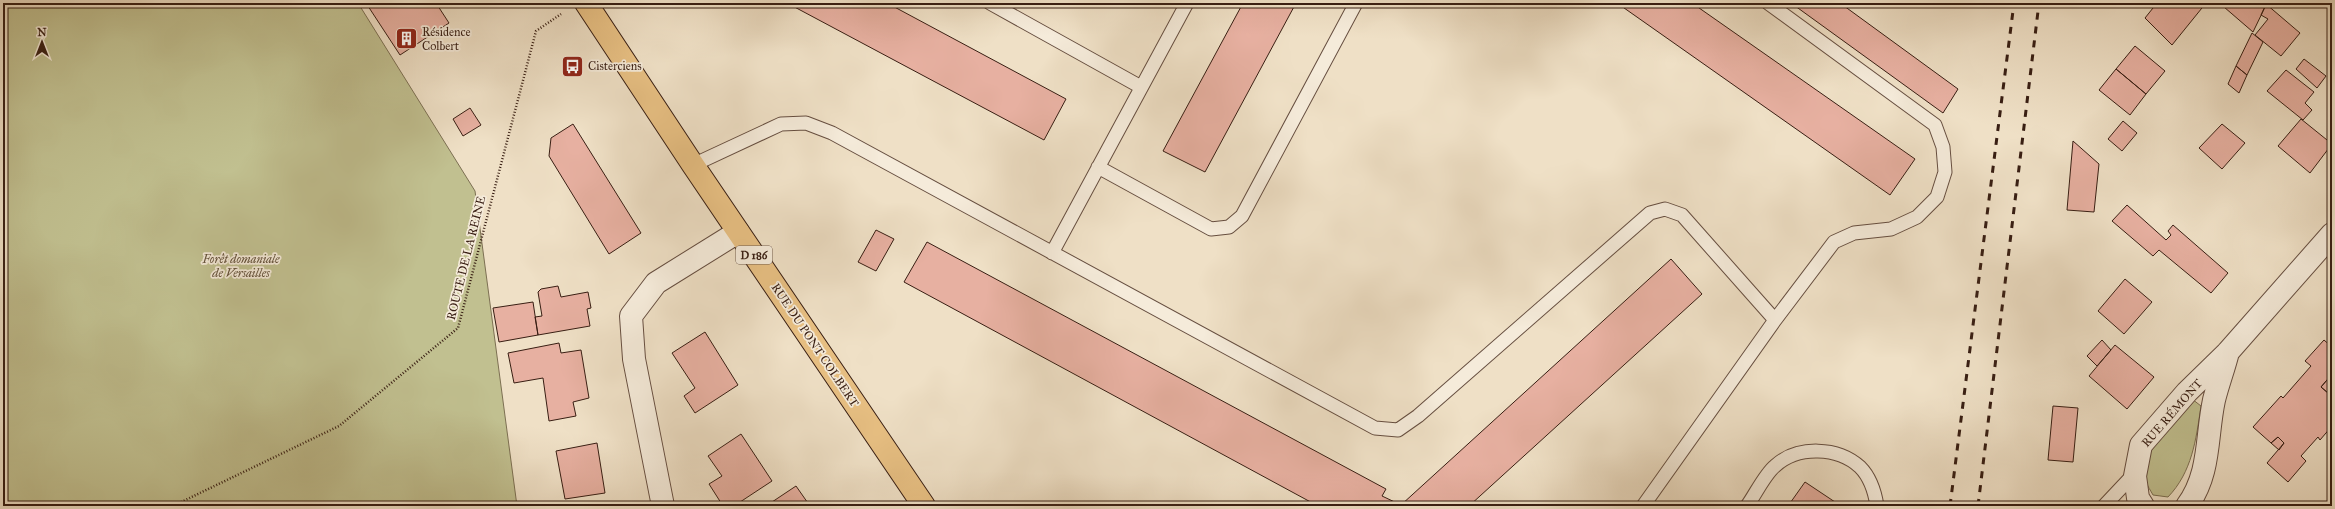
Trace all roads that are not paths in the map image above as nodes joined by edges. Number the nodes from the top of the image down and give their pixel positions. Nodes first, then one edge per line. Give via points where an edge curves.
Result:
1 (586, 3) edge
2 (990, 3) edge
3 (1187, 3) edge
4 (1356, 3) edge
5 (1768, 3) edge
6 (1141, 87) junction
7 (693, 165) junction
8 (1098, 168) junction
9 (738, 232) junction
10 (2332, 234) edge
11 (1052, 253) junction
12 (1775, 320) junction
13 (2228, 352) junction
14 (2136, 472) junction
15 (663, 506) edge
16 (924, 506) edge
17 (1643, 506) edge
18 (1747, 506) edge
19 (1877, 506) edge
20 (2104, 506) edge
21 (2143, 506) edge
22 (2187, 506) edge

1 - 7 main road, RUE DU PONT COLBERT / D 186
2 - 6 lane
3 - 6 lane
4 - 8 lane via 1242,216 1229,227 1211,229
5 - 12 lane via 1935,125 1943,148 1944,172 1937,198 1917,217 1891,229 1854,233 1834,242
6 - 8 lane
7 - 9 main road, RUE DU PONT COLBERT / D 186
7 - 11 lane via 781,124 806,122 832,133
8 - 11 lane
9 - 15 street via 656,283 631,316 634,359
9 - 16 main road, RUE DU PONT COLBERT / D 186
10 - 13 street, RUE RÉMONT
11 - 12 lane via 1374,428 1398,430 1418,416 1650,213 1665,209 1682,215
12 - 17 lane
13 - 14 street, RUE RÉMONT via 2187,392 2141,445
13 - 22 street, RUE RÉMONT via 2222,381 2214,399 2209,452 2201,480
14 - 20 lane
14 - 21 street, RUE RÉMONT via 2138,498
18 - 19 lane via 1775,466 1796,454 1821,451 1843,456 1861,468 1874,489

